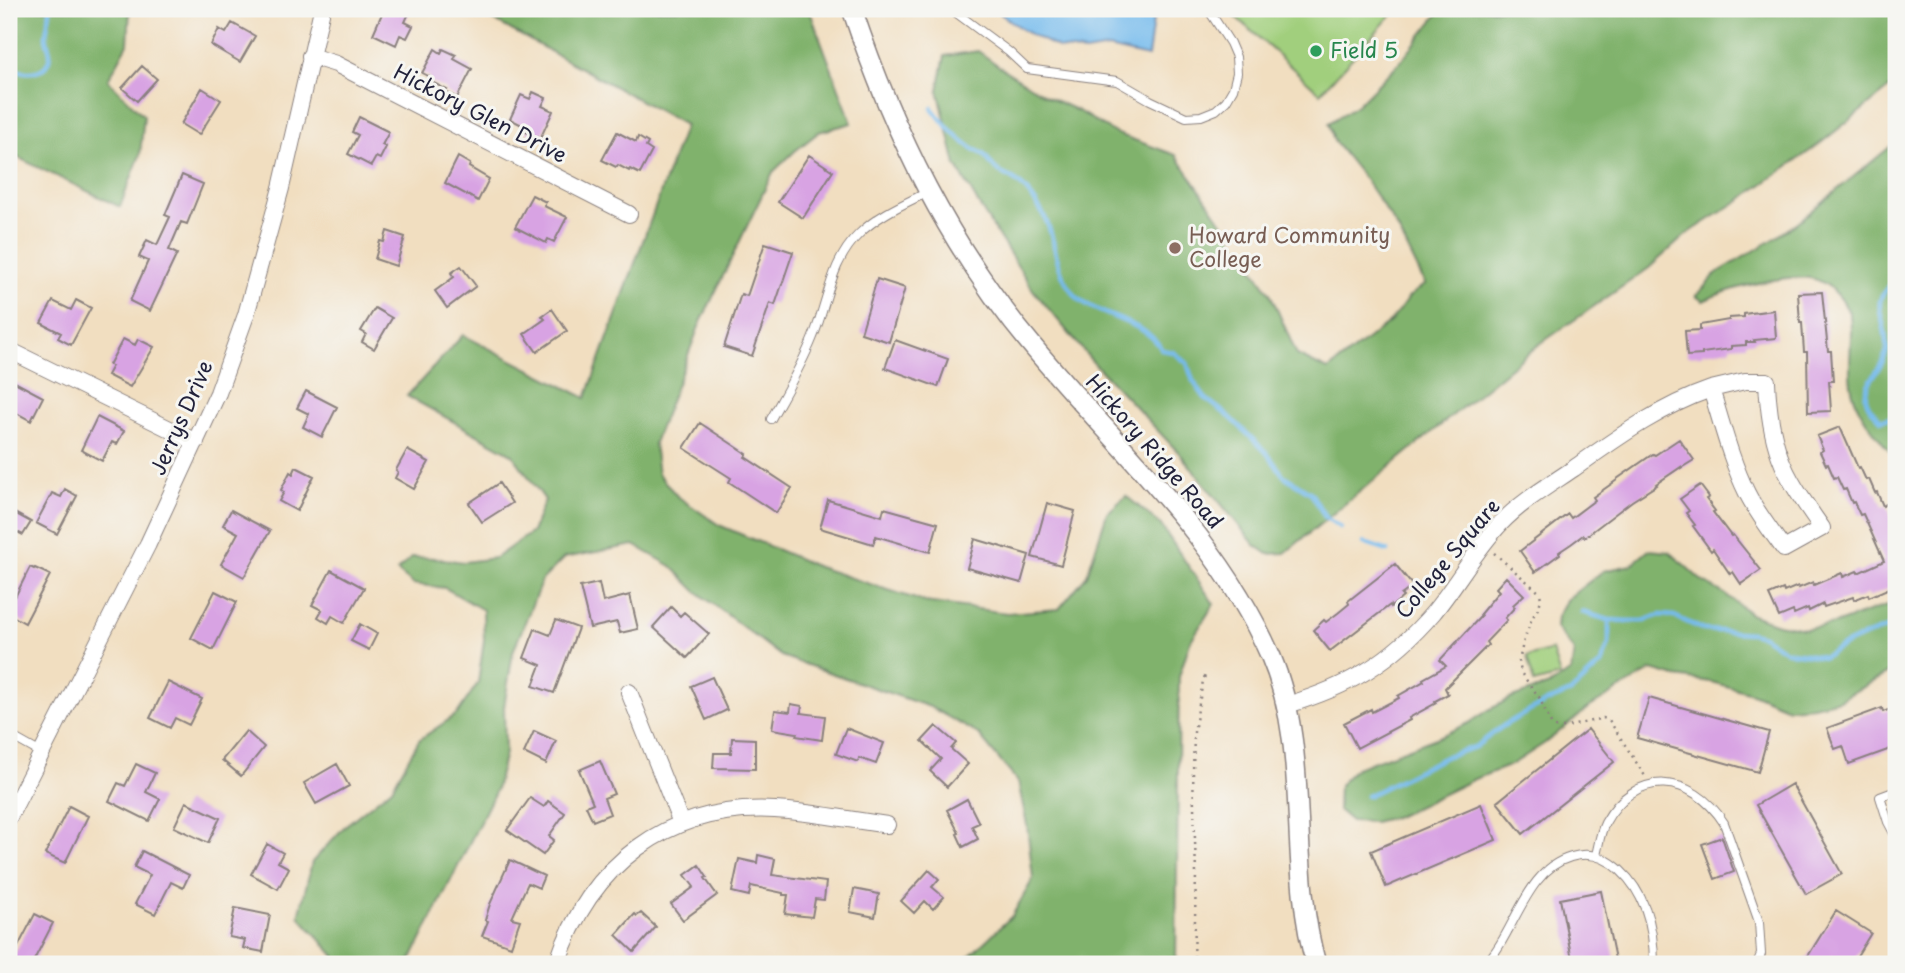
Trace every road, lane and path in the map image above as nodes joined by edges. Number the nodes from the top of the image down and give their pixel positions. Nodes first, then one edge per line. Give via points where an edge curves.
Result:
1 (322, 9) edge
2 (852, 9) edge
3 (951, 9) edge
4 (1208, 9) edge
5 (310, 56) junction
6 (928, 192) junction
7 (629, 214) dead end
8 (9, 350) edge
9 (1711, 389) junction
10 (771, 419) dead end
11 (196, 442) junction
12 (1483, 544) junction
13 (1206, 673) dead end
14 (629, 692) dead end
15 (1287, 705) junction
16 (9, 735) edge
17 (41, 752) junction
18 (1650, 785) junction
19 (1896, 791) edge
20 (9, 815) edge
21 (681, 823) junction
22 (887, 825) dead end
23 (1896, 837) edge
24 (1596, 855) junction
25 (557, 964) edge
26 (1194, 964) edge
27 (1316, 964) edge
28 (1485, 964) edge
29 (1654, 964) edge
30 (1757, 964) edge

1 - 5 street, Jerrys Drive
2 - 6 street, Hickory Ridge Road via 891,116
3 - 4 lane via 1027,69 1117,80 1186,117 1216,110 1233,89 1237,73 1230,43
5 - 7 street, Hickory Glen Drive via 336,64
5 - 11 street, Jerrys Drive via 281,188 246,315
6 - 10 lane via 869,225 846,249 815,334
6 - 15 street, Hickory Ridge Road via 991,293 1034,349 1193,527 1219,564 1250,614
8 - 11 street
9 - 9 street, College Square via 1747,493 1784,548 1822,528 1780,458 1772,432 1767,381
9 - 12 street, College Square via 1640,422 1514,509
11 - 17 street, Jerrys Drive
12 - 15 street, College Square via 1434,612 1401,646 1344,684
12 - 18 path via 1540,593 1519,661 1521,673 1551,724 1609,720
13 - 26 path via 1194,732
14 - 21 street
15 - 27 street, Hickory Ridge Road via 1296,768 1305,917
16 - 17 lane
17 - 20 street, Jerrys Drive
18 - 24 lane via 1637,789 1612,813
18 - 30 lane via 1669,782 1684,787 1716,809 1759,922 1761,954
19 - 23 lane via 1880,797
21 - 22 street via 737,811 775,810
21 - 25 street via 637,848 597,887 574,921
24 - 28 lane via 1580,854 1550,868 1518,909
24 - 29 lane via 1630,880 1642,902 1654,942

